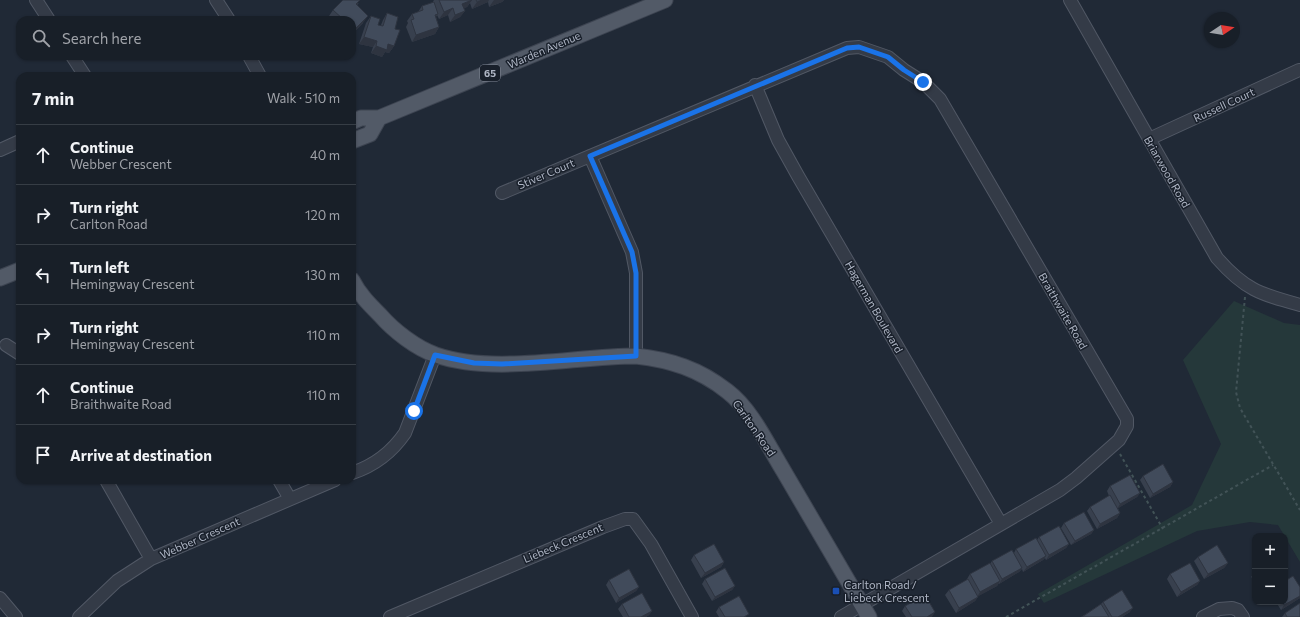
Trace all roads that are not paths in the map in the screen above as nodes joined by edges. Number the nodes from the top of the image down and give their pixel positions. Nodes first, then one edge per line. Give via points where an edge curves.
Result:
1 (36, 0) edge
2 (216, 0) edge
3 (665, 0) edge
4 (1070, 0) edge
5 (46, 16) edge
6 (226, 16) edge
7 (75, 60) edge
8 (251, 60) edge
9 (1299, 70) edge
10 (82, 72) edge
11 (258, 72) edge
12 (755, 85) junction
13 (379, 118) junction
14 (356, 120) edge
15 (356, 139) edge
16 (1149, 139) junction
17 (16, 143) edge
18 (0, 150) edge
19 (590, 156) junction
20 (502, 193) dead end
21 (16, 272) edge
22 (0, 278) edge
23 (356, 286) edge
24 (1300, 305) edge
25 (6, 345) dead end
26 (16, 351) edge
27 (435, 355) junction
28 (636, 356) junction
29 (356, 472) edge
30 (108, 484) edge
31 (281, 484) edge
32 (326, 484) edge
33 (290, 499) junction
34 (1001, 524) junction
35 (151, 559) junction
36 (0, 598) edge
37 (865, 611) edge
38 (16, 617) edge
39 (79, 617) edge
40 (390, 617) edge
41 (692, 617) edge
42 (841, 617) edge
43 (1203, 617) edge
44 (1243, 617) edge

1 - 5 street
2 - 6 street
3 - 13 main road, Warden Avenue / 65
4 - 16 street, Briarwood Road
7 - 10 street
8 - 11 street
9 - 16 street, Russell Court
12 - 19 street, Braithwaite Road
12 - 34 street, Hagerman Boulevard via 778,140 798,176
12 - 34 street, Braithwaite Road via 847,48 859,47 888,57 931,89 940,99 989,180 1085,350 1124,413 1127,426 1115,444 1071,482
13 - 14 main road, Warden Avenue / 65
13 - 15 main road via 370,134
16 - 24 street, Briarwood Road via 1217,258 1236,279 1268,296
17 - 18 street
19 - 20 street, Stiver Court
19 - 28 street via 632,252 636,273
21 - 22 main road
23 - 27 main road, Carlton Road via 385,321 409,340
25 - 26 street
27 - 28 main road, Carlton Road via 474,363 502,364
27 - 29 street via 405,433 398,443 370,465
28 - 37 main road, Carlton Road via 656,358 699,372 728,392 743,407
30 - 35 street
31 - 33 street
32 - 33 street, Webber Crescent
33 - 35 street, Webber Crescent
34 - 37 street, Braithwaite Road
35 - 39 street, Webber Crescent via 117,581
36 - 38 street
37 - 42 street
40 - 41 street, Liebeck Crescent via 597,529 625,519 633,519 652,544
43 - 44 street via 1225,608 1238,610

